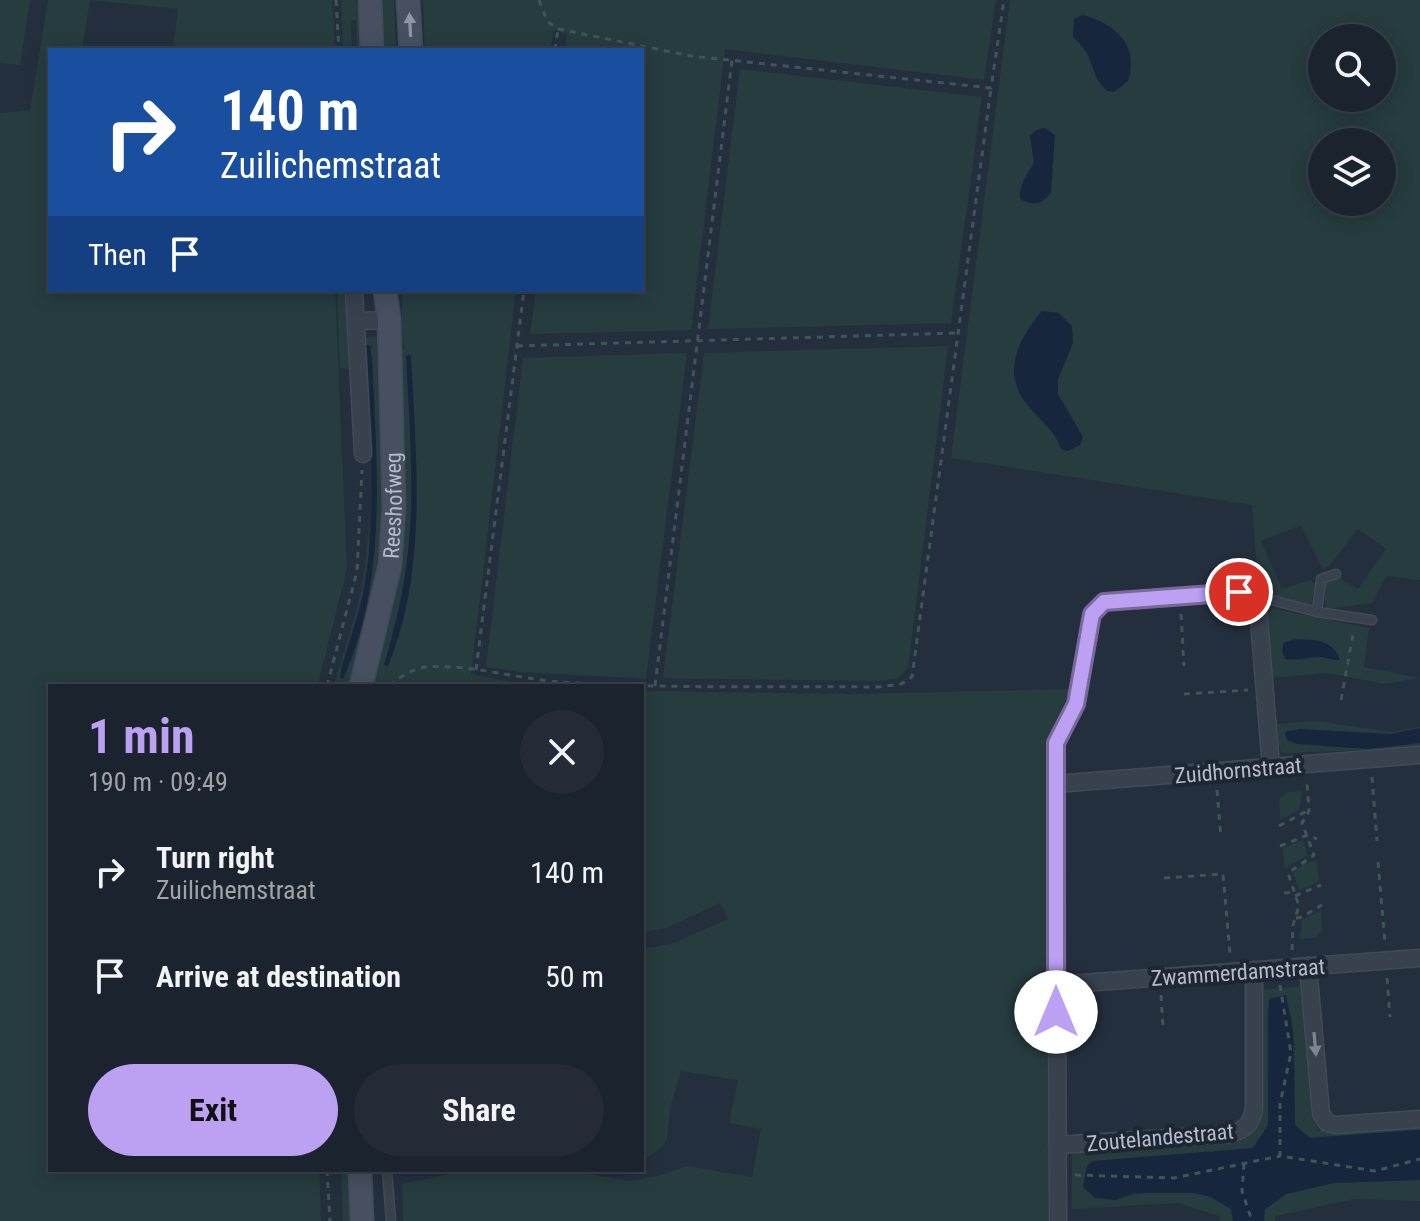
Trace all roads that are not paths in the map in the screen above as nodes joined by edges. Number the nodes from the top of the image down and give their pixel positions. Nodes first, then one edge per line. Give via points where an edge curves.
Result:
1 (370, 0) edge
2 (408, 0) edge
3 (372, 48) edge
4 (411, 48) edge
5 (354, 292) edge
6 (385, 292) edge
7 (394, 292) edge
8 (389, 320) junction
9 (356, 321) junction
10 (363, 454) road end
11 (1336, 574) dead end
12 (1256, 599) junction
13 (1317, 612) junction
14 (1372, 620) dead end
15 (361, 684) edge
16 (1420, 755) edge
17 (1271, 767) junction
18 (1056, 784) junction
19 (1420, 958) edge
20 (1301, 967) junction
21 (1254, 970) junction
22 (1056, 985) junction
23 (1420, 1119) edge
24 (1057, 1145) junction
25 (360, 1172) edge
26 (387, 1172) edge
27 (362, 1221) edge
28 (391, 1221) edge
29 (1058, 1221) edge

1 - 3 street
4 -> 2 street
5 - 9 street, Reeshofweg
6 - 8 street, Reeshofweg
7 - 8 street, Reeshofweg
8 - 9 street
8 - 15 street, Reeshofweg via 390,565
9 - 10 street, Reeshofweg
11 - 13 lane via 1318,577
12 - 13 lane
12 - 17 street
12 - 18 street via 1239,592 1104,602 1096,607 1076,704 1056,743
13 - 14 lane
16 - 17 street, Zuidhornstraat
17 - 18 street, Zuidhornstraat
18 - 22 street
19 - 20 street, Zwammerdamstraat
20 - 21 street, Zwammerdamstraat
20 -> 23 street via 1321,1113 1327,1123
21 - 22 street, Zwammerdamstraat
21 - 24 street, Zoutelandestraat via 1254,1108 1245,1129
22 - 24 street
24 - 29 street
25 - 27 street
26 - 28 lane

